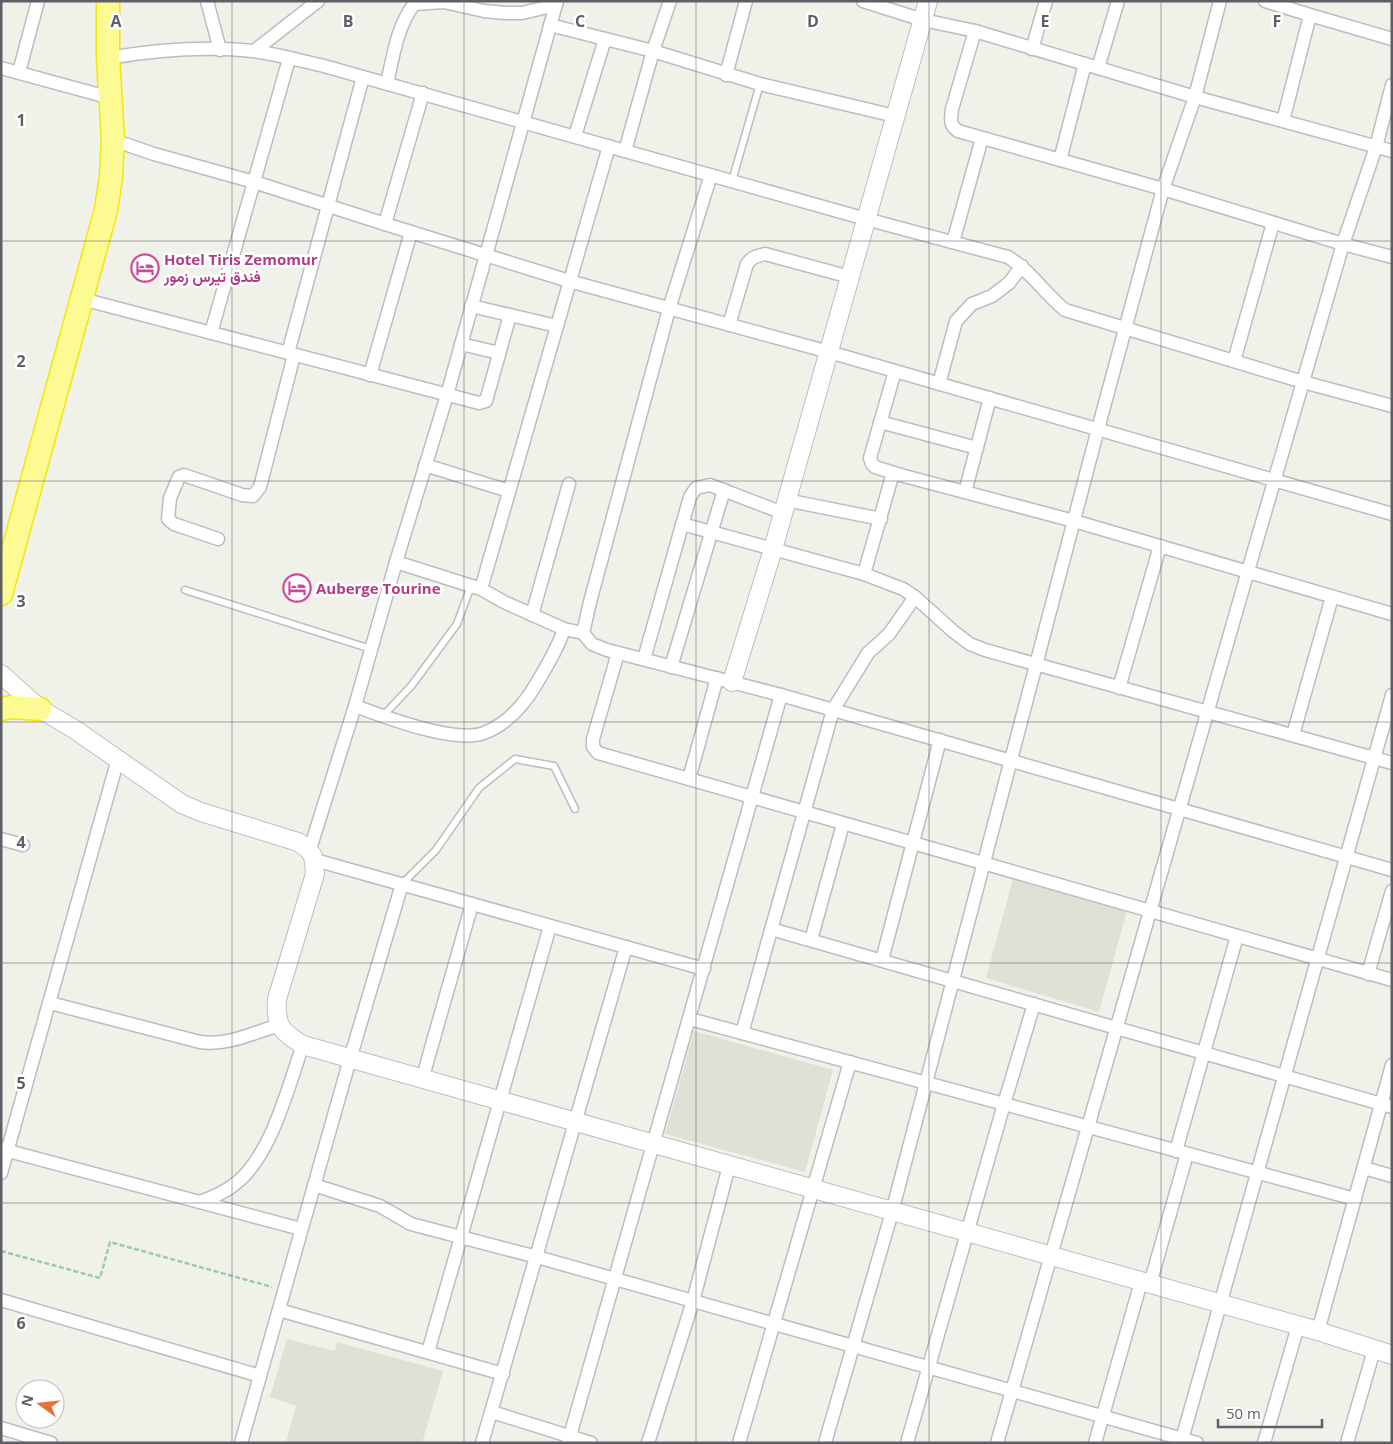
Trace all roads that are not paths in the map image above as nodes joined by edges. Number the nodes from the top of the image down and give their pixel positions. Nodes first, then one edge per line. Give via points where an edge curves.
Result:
1 (38, 1) edge
2 (108, 1) edge
3 (207, 1) edge
4 (318, 1) edge
5 (670, 1) edge
6 (746, 1) edge
7 (863, 1) edge
8 (928, 1) edge
9 (1046, 1) edge
10 (1118, 1) edge
11 (1220, 1) edge
12 (1265, 1) edge
13 (557, 3) edge
14 (1310, 15) junction
15 (923, 20) junction
16 (550, 25) junction
17 (975, 31) junction
18 (605, 39) junction
19 (1392, 39) edge
20 (1032, 49) junction
21 (220, 50) junction
22 (254, 51) junction
23 (653, 51) junction
24 (108, 58) junction
25 (289, 58) junction
26 (1085, 64) junction
27 (1, 68) edge
28 (1098, 68) junction
29 (19, 72) junction
30 (726, 75) junction
31 (363, 77) junction
32 (387, 84) junction
33 (760, 84) junction
34 (1392, 85) edge
35 (422, 93) junction
36 (1195, 97) junction
37 (111, 98) junction
38 (896, 116) junction
39 (1283, 120) junction
40 (524, 122) junction
41 (575, 136) junction
42 (982, 138) junction
43 (113, 140) junction
44 (608, 146) junction
45 (1376, 147) junction
46 (625, 151) junction
47 (1392, 151) edge
48 (1060, 160) junction
49 (711, 175) junction
50 (732, 181) junction
51 (254, 182) junction
52 (1163, 189) junction
53 (327, 206) junction
54 (866, 219) junction
55 (1273, 223) junction
56 (384, 224) junction
57 (411, 232) junction
58 (953, 242) junction
59 (1343, 244) junction
60 (486, 255) junction
61 (1392, 258) edge
62 (1022, 266) junction
63 (850, 277) junction
64 (570, 281) junction
65 (82, 299) junction
66 (471, 306) junction
67 (669, 309) junction
68 (510, 315) junction
69 (729, 325) junction
70 (557, 326) junction
71 (1126, 329) junction
72 (211, 333) junction
73 (461, 344) junction
74 (828, 352) junction
75 (499, 353) junction
76 (291, 354) junction
77 (1234, 361) junction
78 (894, 371) junction
79 (370, 375) junction
80 (1303, 382) junction
81 (939, 384) junction
82 (447, 395) junction
83 (990, 398) junction
84 (1391, 402) edge
85 (880, 422) junction
86 (1098, 430) junction
87 (977, 448) junction
88 (425, 466) junction
89 (900, 475) junction
90 (1274, 480) junction
91 (569, 484) dead end
92 (724, 490) junction
93 (509, 491) junction
94 (965, 492) junction
95 (784, 506) junction
96 (1392, 514) edge
97 (881, 519) junction
98 (1074, 520) junction
99 (682, 524) junction
100 (711, 532) junction
101 (218, 539) dead end
102 (1160, 546) junction
103 (772, 548) junction
104 (396, 562) junction
105 (1248, 571) junction
106 (864, 574) junction
107 (476, 588) junction
108 (184, 590) dead end
109 (1, 594) edge
110 (915, 597) junction
111 (1332, 597) junction
112 (1392, 614) edge
113 (532, 615) junction
114 (564, 630) junction
115 (583, 633) junction
116 (371, 649) junction
117 (618, 653) junction
118 (644, 660) junction
119 (1037, 665) junction
120 (671, 666) junction
121 (1, 674) edge
122 (725, 680) junction
123 (1119, 688) junction
124 (781, 695) junction
125 (1392, 695) edge
126 (355, 706) junction
127 (1, 709) edge
128 (40, 709) junction
129 (833, 710) junction
130 (1207, 712) junction
131 (383, 716) junction
132 (1293, 736) junction
133 (940, 740) junction
134 (1374, 758) junction
135 (118, 759) junction
136 (1012, 761) junction
137 (1392, 763) edge
138 (689, 779) junction
139 (752, 798) junction
140 (575, 809) dead end
141 (1179, 809) junction
142 (804, 812) junction
143 (843, 824) junction
144 (1, 839) edge
145 (913, 844) junction
146 (23, 845) dead end
147 (312, 854) junction
148 (1346, 857) junction
149 (984, 864) junction
150 (1392, 870) edge
151 (402, 884) junction
152 (1392, 891) edge
153 (472, 904) junction
154 (1149, 911) junction
155 (550, 926) junction
156 (771, 929) junction
157 (1237, 936) junction
158 (811, 940) junction
159 (626, 947) junction
160 (1317, 959) junction
161 (882, 960) junction
162 (704, 969) junction
163 (1368, 974) junction
164 (1392, 980) edge
165 (953, 981) junction
166 (50, 1003) junction
167 (1034, 1004) junction
168 (690, 1019) junction
169 (279, 1025) junction
170 (1116, 1028) junction
171 (742, 1033) junction
172 (303, 1045) junction
173 (1204, 1053) junction
174 (350, 1059) junction
175 (850, 1062) junction
176 (1392, 1065) edge
177 (1284, 1076) junction
178 (422, 1080) junction
179 (926, 1082) junction
180 (499, 1101) junction
181 (1004, 1104) junction
182 (1386, 1105) edge
183 (575, 1123) junction
184 (1087, 1127) junction
185 (653, 1145) junction
186 (4, 1150) edge
187 (1182, 1152) junction
188 (729, 1166) junction
189 (1364, 1168) junction
190 (1, 1173) edge
191 (1257, 1173) junction
192 (1392, 1176) edge
193 (314, 1186) junction
194 (813, 1190) junction
195 (1355, 1199) junction
196 (200, 1202) junction
197 (892, 1212) junction
198 (301, 1229) junction
199 (967, 1233) junction
200 (461, 1237) junction
201 (1050, 1256) junction
202 (536, 1257) junction
203 (615, 1279) junction
204 (1145, 1283) junction
205 (1, 1300) edge
206 (692, 1301) junction
207 (1220, 1304) junction
208 (278, 1310) junction
209 (774, 1324) junction
210 (1298, 1326) junction
211 (1318, 1332) junction
212 (853, 1346) junction
213 (1374, 1350) junction
214 (428, 1352) junction
215 (1392, 1355) edge
216 (929, 1367) junction
217 (503, 1374) junction
218 (260, 1376) junction
219 (1012, 1390) junction
220 (492, 1412) junction
221 (1102, 1416) junction
222 (1, 1428) edge
223 (569, 1439) edge
224 (1181, 1441) edge
225 (50, 1443) edge
226 (241, 1443) edge
227 (482, 1443) edge
228 (591, 1443) edge
229 (648, 1443) edge
230 (739, 1443) edge
231 (825, 1443) edge
232 (907, 1443) edge
233 (997, 1443) edge
234 (1095, 1443) edge
235 (1197, 1443) edge
236 (1264, 1443) edge
237 (1347, 1443) edge

1 - 29 street
2 - 24 highway
3 - 21 street
4 - 22 street
5 - 23 street
6 - 30 street
7 - 15 street
8 - 15 street
9 - 20 street
10 - 28 street
11 - 36 street
12 - 14 street
13 - 16 street
13 - 32 street via 522,13 484,11 444,2 414,4 397,38
14 - 19 street
14 - 39 street
15 - 17 street
15 - 38 street
16 - 18 street
16 - 40 street
17 - 20 street
17 - 42 street via 950,120 958,131
18 - 23 street
18 - 41 street
20 - 26 street
21 - 22 street
21 - 24 street via 174,49
22 - 25 street
23 - 30 street
23 - 46 street
24 - 37 highway
25 - 31 street
25 - 51 street
26 - 28 street
26 - 48 street
27 - 29 street
28 - 36 street
29 - 37 street
30 - 33 street
31 - 32 street
31 - 53 street
32 - 35 street
33 - 38 street
33 - 50 lane
34 - 45 street
35 - 40 street
35 - 56 street
36 - 39 street
36 - 52 street
37 - 43 highway
38 - 54 street
39 - 45 street
40 - 41 street
40 - 60 street
41 - 44 street
42 - 48 street
42 - 58 street
43 - 51 street
43 - 65 highway via 106,210
44 - 46 street
44 - 64 street
45 - 47 street
45 - 59 street
46 - 49 street
48 - 52 street
49 - 50 street
49 - 67 street
50 - 54 street
51 - 53 street
51 - 72 street
52 - 55 street
52 - 71 street
53 - 56 street
53 - 76 street
54 - 58 street
54 - 63 street
55 - 59 street
55 - 77 street
56 - 57 street
57 - 60 street
57 - 79 street
58 - 62 street via 1008,257
59 - 61 street
59 - 80 street
60 - 64 street
60 - 66 street
62 - 71 street via 1065,310
62 - 81 street via 1009,283 992,296 972,304 956,321
63 - 69 street via 765,254 756,256 747,264
63 - 74 street
64 - 67 street
64 - 70 street
65 - 72 street
65 - 109 highway
66 - 68 street
66 - 73 street
67 - 69 street
67 - 115 street
68 - 70 street
68 - 75 street
69 - 74 street
70 - 93 street
71 - 77 street
71 - 86 street
72 - 76 street
73 - 75 street
73 - 82 street
74 - 78 street
74 - 95 street
75 - 82 street via 486,401 479,403
76 - 79 street
76 - 101 street via 260,487 253,496 184,475 179,477 170,498 168,519
77 - 80 street
78 - 81 street
78 - 85 street
79 - 82 street
80 - 84 street
80 - 90 street
81 - 83 street
82 - 88 street
83 - 86 street
83 - 87 street
85 - 87 street
85 - 89 street via 870,458 872,464
86 - 90 street
86 - 98 street
87 - 94 street
88 - 93 street
88 - 104 street
89 - 94 street
89 - 97 street via 893,473
90 - 96 street
90 - 105 street
91 - 113 street
92 - 95 street
92 - 99 street via 710,485 696,488
92 - 100 street
93 - 107 street
94 - 98 street
95 - 97 street
95 - 103 street
97 - 106 street
98 - 102 street
98 - 119 street
99 - 100 street
99 - 118 street
100 - 103 street
100 - 120 street
102 - 105 street
102 - 123 street
103 - 106 street
103 - 122 street
104 - 107 street
104 - 116 street
105 - 111 street
105 - 130 street
106 - 110 street
107 - 113 street
107 - 131 lane via 457,624 412,685
108 - 116 lane
110 - 119 street via 970,644
110 - 129 street via 889,634 868,653
111 - 112 street
111 - 132 street
113 - 114 street
114 - 115 street
114 - 131 street via 529,697 498,726 483,733 449,735
115 - 117 street via 592,644
116 - 126 street
117 - 118 street
117 - 138 street via 593,747 598,752
118 - 120 street
119 - 123 street
119 - 136 street
120 - 122 street
121 - 128 street
122 - 124 street
122 - 138 street
123 - 130 street
124 - 129 street
124 - 139 street
125 - 134 street
126 - 131 street
126 - 147 street
127 - 128 highway
128 - 135 street
129 - 133 street
129 - 142 street
130 - 132 street
130 - 141 street
132 - 134 street
133 - 136 street
133 - 145 street
134 - 137 street
134 - 148 street
135 - 147 street via 182,804 298,842
135 - 166 street
136 - 141 street
136 - 149 street
138 - 139 street
139 - 142 street
139 - 162 street
140 - 151 lane via 554,766 515,759 479,788 436,850
141 - 148 street
141 - 154 street
142 - 143 street
142 - 156 street
143 - 145 street
143 - 158 street
144 - 146 street
145 - 149 street
145 - 161 street
147 - 151 street
147 - 169 street via 315,874 277,999
148 - 150 street
148 - 160 street
149 - 154 street
149 - 165 street
151 - 153 street
151 - 174 street
152 - 163 street
153 - 155 street
153 - 178 street
154 - 157 street
154 - 170 street
155 - 159 street
155 - 180 street
156 - 158 street
156 - 171 street
157 - 160 street
157 - 173 street
158 - 161 street
159 - 162 street
159 - 183 street
160 - 163 street
160 - 177 street
161 - 165 street
162 - 168 street
163 - 164 street
165 - 167 street
165 - 179 street
166 - 169 street via 212,1044
166 - 186 street
167 - 170 street
167 - 181 street
168 - 171 street
168 - 185 street
169 - 172 street via 289,1037
170 - 173 street
170 - 184 street
171 - 175 street
172 - 174 street
172 - 196 street via 261,1155 232,1186
173 - 177 street
173 - 187 street
174 - 178 street
174 - 193 street
175 - 179 street
175 - 194 street
176 - 182 street
177 - 182 street
177 - 191 street
178 - 180 street
179 - 181 street
179 - 197 street
180 - 183 street
180 - 200 street
181 - 184 street
181 - 199 street
182 - 189 street
183 - 185 street
183 - 202 street
184 - 187 street
184 - 201 street
185 - 188 street
185 - 203 street
186 - 190 street
186 - 196 street
187 - 191 street
187 - 204 street
188 - 194 street
188 - 206 street
189 - 192 street
189 - 195 street
191 - 195 street
191 - 207 street
193 - 198 street
193 - 200 street via 380,1206 411,1224
194 - 197 street
194 - 209 street
195 - 211 street
196 - 198 street
197 - 199 street
197 - 212 street
198 - 208 street
199 - 201 street
199 - 216 street
200 - 202 street
200 - 214 street
201 - 204 street
201 - 219 street
202 - 203 street
202 - 217 street
203 - 206 street
203 - 223 street
204 - 207 street
204 - 221 street
205 - 218 street
206 - 209 street
206 - 229 street
207 - 210 street
207 - 224 street
208 - 214 street
208 - 218 street
209 - 212 street
209 - 230 street
210 - 211 street
210 - 236 street
211 - 213 street
212 - 216 street
212 - 231 street
213 - 215 street
213 - 237 street
214 - 217 street
216 - 219 street
216 - 232 street
217 - 220 street
218 - 226 street
219 - 221 street
219 - 233 street
220 - 223 street
220 - 227 street
221 - 224 street
221 - 234 street
222 - 225 street
223 - 228 street
224 - 235 street

